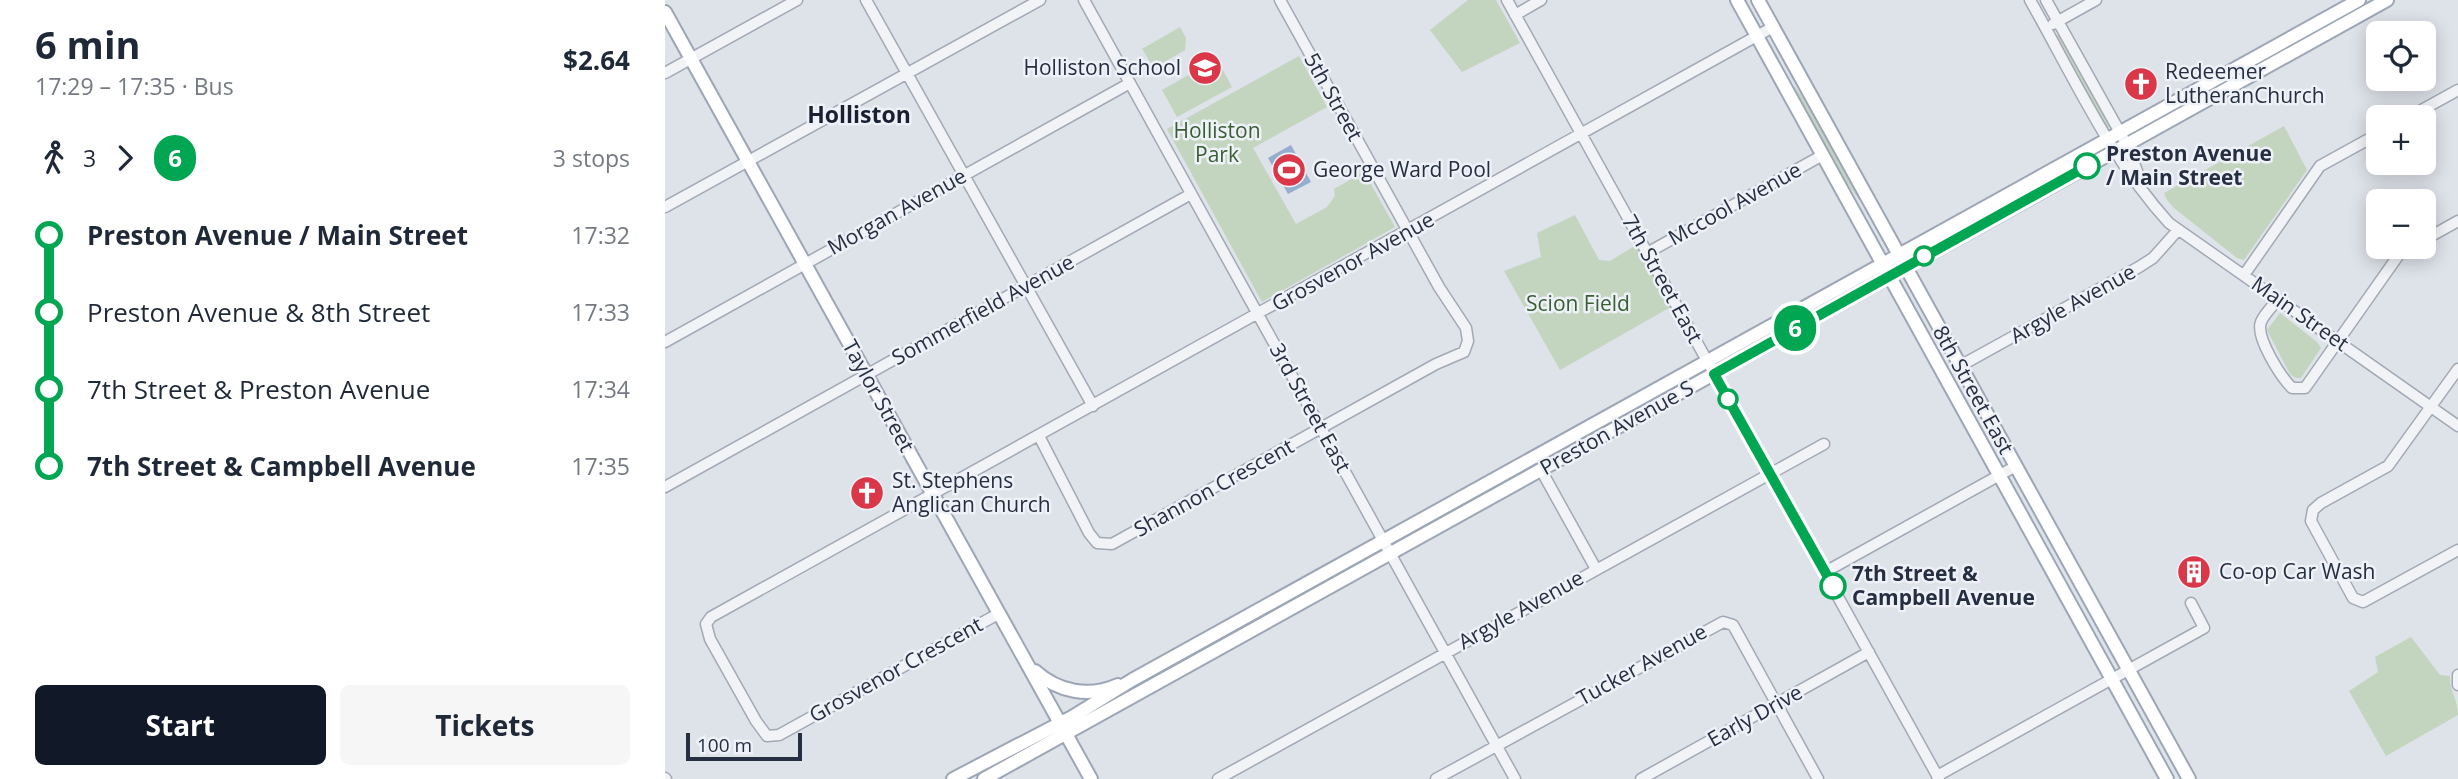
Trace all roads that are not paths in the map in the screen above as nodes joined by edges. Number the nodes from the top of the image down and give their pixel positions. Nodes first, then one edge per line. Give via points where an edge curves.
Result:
1 (797, 0) edge
2 (866, 0) edge
3 (1040, 0) edge
4 (1084, 0) edge
5 (1280, 0) edge
6 (1507, 0) edge
7 (1541, 0) edge
8 (1737, 0) edge
9 (1758, 0) edge
10 (2030, 0) edge
11 (2046, 0) edge
12 (2096, 0) edge
13 (2359, 0) edge
14 (2388, 0) edge
15 (665, 12) edge
16 (1515, 15) junction
17 (2058, 21) junction
18 (1773, 27) junction
19 (2046, 28) junction
20 (1757, 36) junction
21 (691, 59) junction
22 (665, 73) edge
23 (907, 74) junction
24 (1130, 83) junction
25 (2458, 90) edge
26 (2431, 105) edge
27 (2120, 133) junction
28 (1581, 134) junction
29 (2107, 140) junction
30 (2366, 141) edge
31 (2127, 145) junction
32 (2115, 151) junction
33 (1822, 156) junction
34 (748, 162) junction
35 (964, 176) junction
36 (1191, 194) junction
37 (2147, 197) junction
38 (665, 207) edge
39 (2458, 221) edge
40 (2178, 230) junction
41 (1408, 231) junction
42 (2436, 233) edge
43 (1647, 253) junction
44 (1898, 254) junction
45 (2396, 259) edge
46 (1883, 262) junction
47 (805, 264) junction
48 (1905, 267) junction
49 (1890, 275) junction
50 (2244, 275) junction
51 (1025, 286) junction
52 (2278, 299) junction
53 (1257, 315) junction
54 (2336, 341) junction
55 (665, 342) edge
56 (1708, 360) junction
57 (1960, 366) junction
58 (2458, 369) edge
59 (1714, 374) junction
60 (867, 375) junction
61 (2430, 406) junction
62 (1093, 407) junction
63 (2458, 426) edge
64 (1321, 428) junction
65 (1039, 436) junction
66 (1824, 444) dead end
67 (2016, 466) junction
68 (1541, 470) junction
69 (1770, 474) junction
70 (2001, 475) junction
71 (665, 487) edge
72 (932, 495) junction
73 (1383, 541) junction
74 (2458, 550) edge
75 (1389, 554) junction
76 (1596, 569) junction
77 (1825, 572) junction
78 (2191, 603) dead end
79 (998, 614) junction
80 (1446, 652) junction
81 (1869, 652) junction
82 (1023, 660) junction
83 (2129, 671) junction
84 (2458, 674) edge
85 (2113, 679) junction
86 (1132, 680) junction
87 (2458, 685) edge
88 (1776, 704) junction
89 (1063, 728) junction
90 (1497, 745) junction
91 (1938, 777) edge
92 (953, 779) edge
93 (984, 779) edge
94 (1091, 779) edge
95 (1218, 779) edge
96 (1436, 779) edge
97 (1515, 779) edge
98 (1641, 779) edge
99 (1818, 779) edge
100 (2167, 779) edge
101 (2189, 779) edge

1 - 21 street
2 - 23 street
3 - 23 street
4 - 24 street, 3rd Street East
5 - 41 street, 5th Street
6 - 16 street, 7th Street East
7 - 16 street
8 - 20 main road, 8th Street East
9 - 18 main road, 8th Street East
10 - 19 street, Main Street
11 - 17 street, Main Street
12 - 17 street
13 - 27 main road, Preston Avenue S
14 - 31 main road, Preston Avenue S
15 - 21 main road, Taylor Street
16 - 28 street, 7th Street East
17 - 19 street
17 - 27 street, Main Street
18 - 20 street, Grosvenor Avenue
18 - 44 main road, 8th Street East
19 - 29 street, Main Street
20 - 28 street, Grosvenor Avenue
20 - 33 main road, 8th Street East
21 - 22 street
21 - 34 main road, Taylor Street
23 - 34 street
23 - 35 street
24 - 35 street, Morgan Avenue
24 - 36 street, 3rd Street East
25 - 26 street
27 - 29 main road, Preston Avenue S
27 - 31 street, Main Street
28 - 41 street, Grosvenor Avenue
28 - 43 street, 7th Street East
29 - 32 street, Main Street
29 - 44 main road, Preston Avenue S
30 - 50 street via 2320,166
31 - 32 main road, Preston Avenue S
31 - 37 street, Main Street
32 - 37 street, Main Street
32 - 48 main road, Preston Avenue S
33 - 43 street, Mccool Avenue
33 - 46 main road, 8th Street East
34 - 38 street
34 - 47 main road, Taylor Street
35 - 47 street, Morgan Avenue
35 - 51 street
36 - 51 street, Sommerfield Avenue
36 - 53 street, 3rd Street East
37 - 40 street, Main Street
39 - 42 street
40 - 50 street, Main Street
40 - 57 street, Argyle Avenue via 2139,267
41 - 53 street, Grosvenor Avenue
41 - 64 street, Shannon Crescent via 1465,328 1468,341 1464,352
43 - 56 street, 7th Street East
44 - 46 main road, Preston Avenue S
44 - 48 main road, 8th Street East
45 - 54 street
46 - 49 main road, 8th Street East
46 - 56 main road, Preston Avenue S
47 - 55 street, Morgan Avenue
47 - 60 main road, Taylor Street
48 - 49 main road, Preston Avenue S
48 - 57 main road, 8th Street East
49 - 59 main road, Preston Avenue S
49 - 70 main road, 8th Street East
50 - 52 street, Main Street
51 - 60 street, Sommerfield Avenue
51 - 62 street
52 - 54 street, Main Street
52 - 54 street via 2261,323 2260,336 2292,388 2305,388
53 - 62 street, Grosvenor Avenue
53 - 64 street, 3rd Street East
54 - 61 street, Main Street
56 - 59 street, 7th Street East
56 - 73 main road, Preston Avenue S
57 - 67 main road, 8th Street East
58 - 61 street
59 - 68 main road, Preston Avenue S
59 - 69 street, 7th Street East
60 - 71 street, Sommerfield Avenue
60 - 72 main road, Taylor Street
61 - 63 street, Main Street
61 - 74 street via 2388,466 2321,503 2313,510 2311,521 2353,598 2363,602
62 - 65 street, Grosvenor Avenue
64 - 65 street, Shannon Crescent via 1112,544 1097,544 1089,533
64 - 73 street, 3rd Street East
65 - 72 street, Grosvenor Avenue
66 - 69 street, Argyle Avenue
67 - 70 street
67 - 83 main road, 8th Street East
68 - 75 main road, Preston Avenue S
68 - 76 street
69 - 76 street, Argyle Avenue
69 - 77 street, 7th Street East
70 - 77 street
70 - 85 main road, 8th Street East
72 - 79 main road, Taylor Street
72 - 79 street, Grosvenor Crescent via 711,617 706,624 710,639 767,736 779,735
73 - 75 street, 3rd Street East
73 - 86 main road, Preston Avenue S
75 - 80 street, 3rd Street East
75 - 89 main road, Preston Avenue S
76 - 80 street, Argyle Avenue
77 - 81 street, 7th Street East
78 - 83 street via 2204,628
79 - 82 main road, Taylor Street
80 - 90 street, 3rd Street East
80 - 95 street, Argyle Avenue
81 - 88 street, Early Drive
81 - 91 street, 7th Street East
82 - 86 main road via 1049,684 1077,692 1110,689
82 - 89 main road, Taylor Street
83 - 85 street
83 - 101 main road, 8th Street East
84 - 87 street
85 - 91 street
85 - 100 main road, 8th Street East
86 - 89 main road, Preston Avenue S
88 - 90 street, Tucker Avenue via 1733,625 1723,622
88 - 98 street, Early Drive
88 - 99 street, Tucker Avenue
89 - 92 main road
89 - 93 main road
89 - 94 main road, Taylor Street
90 - 96 street, Tucker Avenue
90 - 97 street, 3rd Street East

